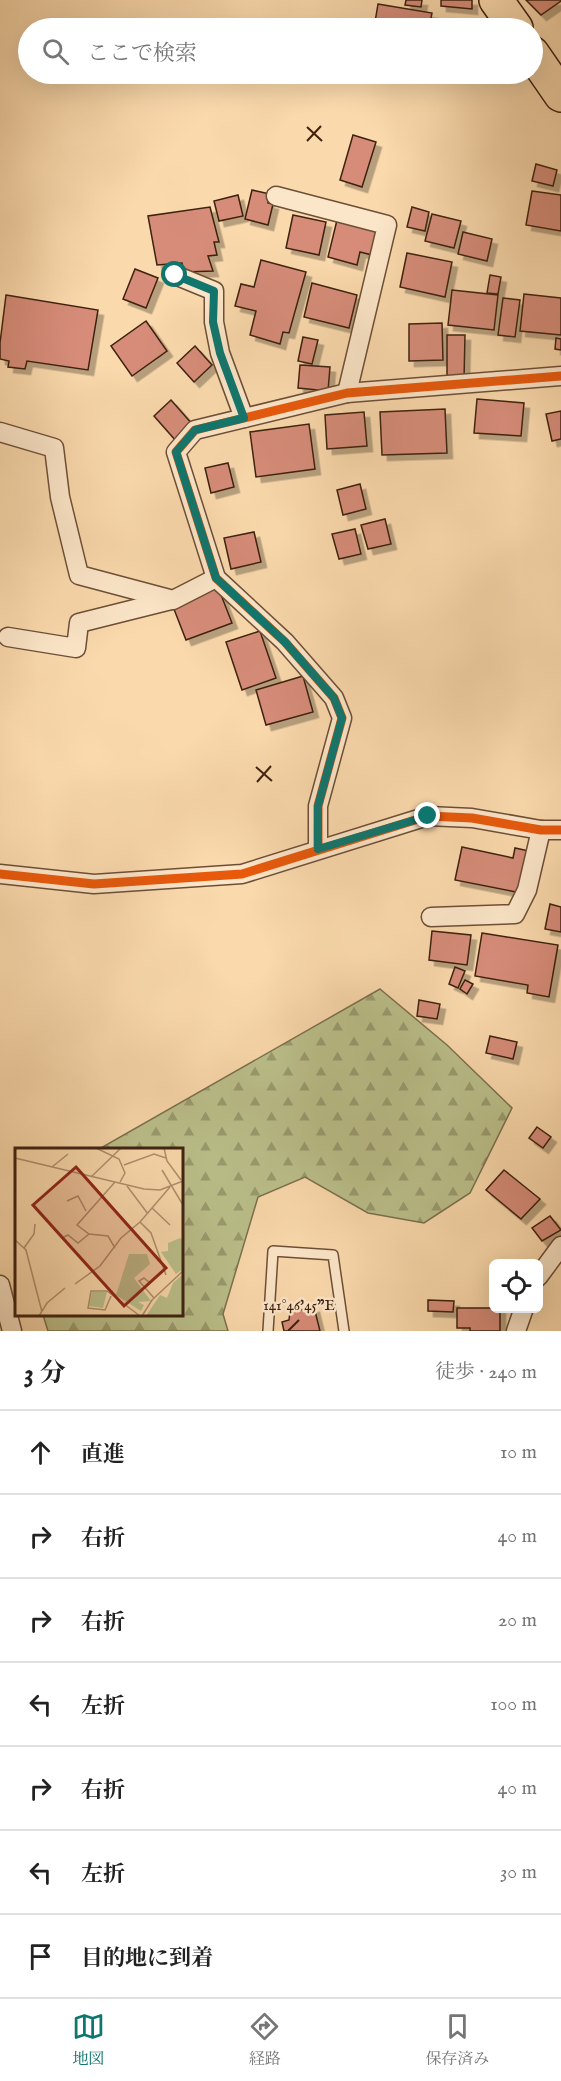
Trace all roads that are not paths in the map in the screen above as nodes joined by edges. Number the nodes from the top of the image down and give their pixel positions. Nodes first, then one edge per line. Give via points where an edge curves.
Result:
1 (496, 0) edge
2 (509, 18) edge
3 (543, 69) edge
4 (561, 95) edge
5 (276, 196) dead end
6 (175, 275) dead end
7 (561, 376) edge
8 (347, 393) junction
9 (244, 418) junction
10 (0, 432) edge
11 (216, 578) junction
12 (173, 600) junction
13 (8, 637) dead end
14 (541, 830) junction
15 (561, 830) edge
16 (318, 849) junction
17 (0, 874) edge
18 (431, 917) dead end
19 (561, 1246) edge
20 (543, 1270) edge
21 (0, 1284) edge
22 (522, 1313) edge
23 (12, 1331) edge
24 (268, 1331) edge
25 (344, 1331) edge
26 (516, 1331) edge

1 - 2 highway
3 - 4 highway
5 - 8 street via 387,225
6 - 9 street via 214,291 213,322 220,353
7 - 8 street
8 - 9 street
9 - 11 street via 195,430 176,452
10 - 12 street via 54,448 60,497 79,575
11 - 12 street
11 - 16 street via 285,642 334,698 342,718 318,806
12 - 13 street via 79,623 76,648
14 - 15 street
14 - 16 street via 472,818 428,816
14 - 18 street via 527,890 515,914
16 - 17 street via 242,874 94,884
19 - 20 street
21 - 23 street
22 - 26 street
24 - 25 lane via 273,1251 333,1256

